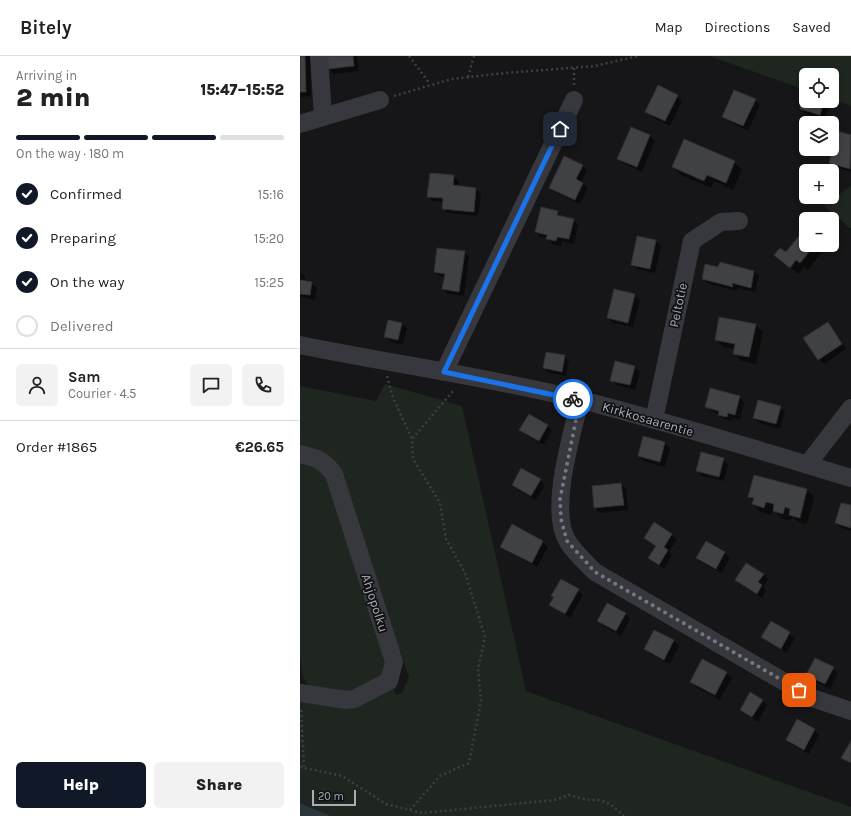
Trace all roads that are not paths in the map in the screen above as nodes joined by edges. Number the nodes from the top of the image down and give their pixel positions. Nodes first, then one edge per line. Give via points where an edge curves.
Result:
1 (319, 56) edge
2 (380, 100) road end
3 (574, 100) dead end
4 (323, 116) junction
5 (300, 124) edge
6 (739, 221) dead end
7 (300, 345) edge
8 (444, 372) junction
9 (580, 400) junction
10 (851, 408) edge
11 (654, 420) junction
12 (300, 454) edge
13 (807, 465) junction
14 (851, 478) edge
15 (300, 691) edge
16 (851, 711) edge

1 - 4 street
2 - 4 street
3 - 8 street
4 - 5 street
6 - 11 street, Peltotie via 721,222 692,241
7 - 8 street, Kirkkosaarentie
8 - 9 street, Kirkkosaarentie
9 - 11 street, Kirkkosaarentie
9 - 16 street via 560,499 561,519 567,541 579,556 595,572 812,698
10 - 13 street
11 - 13 street, Kirkkosaarentie
12 - 15 street, Ahjopolku via 326,463 334,474 394,662 389,681 354,700
13 - 14 street, Kirkkosaarentie

